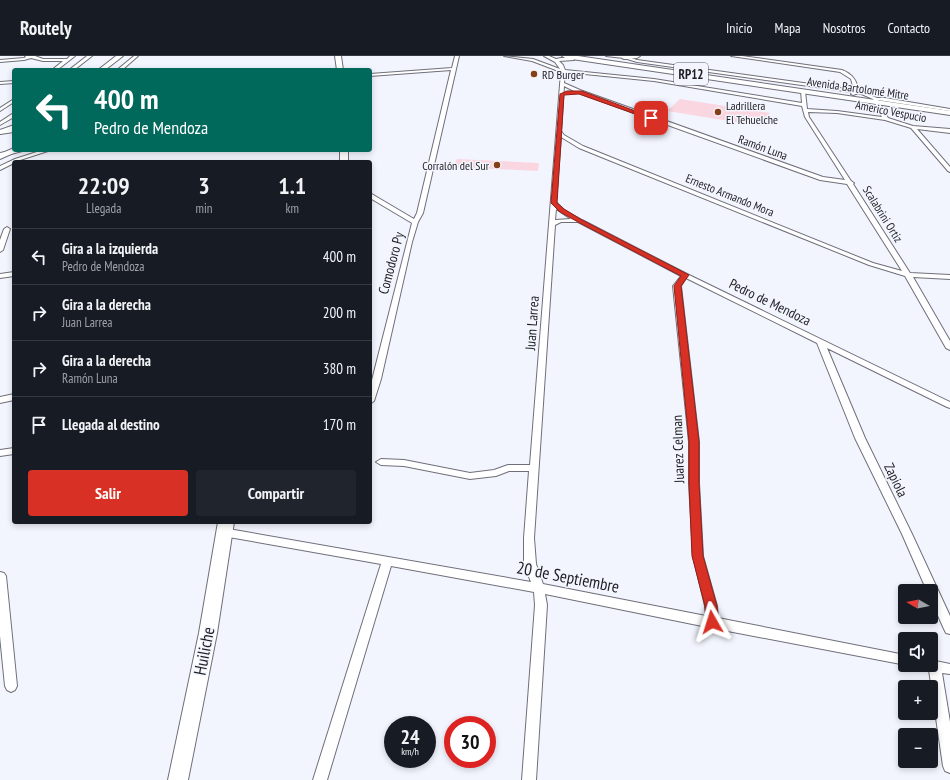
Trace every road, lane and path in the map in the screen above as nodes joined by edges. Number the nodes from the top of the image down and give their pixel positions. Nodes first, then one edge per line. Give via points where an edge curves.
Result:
1 (31, 56) edge
2 (73, 56) edge
3 (90, 56) edge
4 (109, 56) edge
5 (120, 56) edge
6 (136, 56) edge
7 (338, 56) edge
8 (457, 56) edge
9 (506, 56) edge
10 (511, 56) edge
11 (546, 56) edge
12 (565, 56) edge
13 (608, 56) edge
14 (637, 56) edge
15 (733, 56) edge
16 (525, 57) edge
17 (624, 57) edge
18 (554, 58) edge
19 (766, 58) edge
20 (67, 60) junction
21 (0, 61) edge
22 (649, 63) junction
23 (620, 64) junction
24 (57, 68) edge
25 (74, 68) edge
26 (99, 68) edge
27 (121, 68) edge
28 (340, 68) edge
29 (454, 69) junction
30 (563, 71) junction
31 (699, 72) junction
32 (372, 75) edge
33 (732, 80) junction
34 (12, 82) edge
35 (783, 82) junction
36 (0, 83) edge
37 (563, 84) junction
38 (763, 85) junction
39 (803, 91) junction
40 (856, 91) junction
41 (580, 92) junction
42 (562, 94) junction
43 (829, 95) junction
44 (12, 101) edge
45 (876, 101) junction
46 (805, 108) junction
47 (0, 110) edge
48 (950, 112) edge
49 (12, 116) edge
50 (886, 119) junction
51 (0, 124) edge
52 (12, 128) edge
53 (913, 128) junction
54 (12, 130) edge
55 (950, 131) edge
56 (0, 132) edge
57 (560, 132) junction
58 (564, 147) junction
59 (581, 147) junction
60 (12, 152) edge
61 (16, 152) edge
62 (42, 152) edge
63 (2, 156) edge
64 (17, 160) edge
65 (12, 162) edge
66 (0, 168) edge
67 (950, 170) edge
68 (851, 184) junction
69 (372, 196) edge
70 (554, 203) junction
71 (580, 221) junction
72 (415, 224) junction
73 (553, 224) junction
74 (7, 229) edge
75 (0, 250) edge
76 (899, 260) junction
77 (871, 264) junction
78 (12, 274) edge
79 (686, 275) junction
80 (908, 275) junction
81 (0, 276) edge
82 (950, 277) edge
83 (820, 342) junction
84 (950, 348) edge
85 (372, 395) edge
86 (12, 397) edge
87 (0, 400) edge
88 (950, 405) edge
89 (12, 452) edge
90 (0, 453) edge
91 (381, 462) dead end
92 (534, 468) junction
93 (225, 527) edge
94 (387, 562) junction
95 (0, 576) edge
96 (539, 588) junction
97 (712, 622) junction
98 (950, 629) edge
99 (898, 659) edge
100 (938, 666) edge
101 (950, 669) edge
102 (934, 672) edge
103 (11, 686) dead end
104 (950, 766) edge
105 (178, 780) edge
106 (320, 780) edge
107 (529, 780) edge

1 - 20 street via 43,60
1 - 21 street
2 - 20 street
3 - 25 street
4 - 26 street
5 - 26 street
6 - 27 street
7 - 28 street
8 - 29 street, Comodoro Py
9 - 10 street, Americo Vespucio
10 - 16 street, Americo Vespucio
11 - 18 street
12 - 23 main road, Avenida Bartolomé Mitre / RP12
13 - 17 street
14 - 17 street
15 - 19 street
16 - 30 street, Americo Vespucio
17 - 22 street
17 - 23 street
18 - 30 street via 562,66
18 - 38 main road, Avenida Bartolomé Mitre / RP12
19 - 40 street via 846,73 854,80
20 - 24 street
22 - 31 street
22 - 35 street
23 - 33 main road, Avenida Bartolomé Mitre / RP12
29 - 32 street
29 - 72 street, Comodoro Py via 420,213
30 - 37 street, Juan Larrea
30 - 46 street, Americo Vespucio via 654,80 793,102
31 - 33 street
31 - 35 street
33 - 38 main road, Avenida Bartolomé Mitre / RP12
34 - 36 street
35 - 40 street
37 - 41 street, Ramón Luna
37 - 42 street, Juan Larrea
38 - 39 main road, Avenida Bartolomé Mitre / RP12
39 - 43 main road, Avenida Bartolomé Mitre / RP12
39 - 46 street, Scalabrini Ortiz
40 - 43 street via 851,94
40 - 45 street
41 - 42 street, Ramón Luna
41 - 68 street, Ramón Luna via 822,179
42 - 57 street, Juan Larrea
43 - 45 main road, Avenida Bartolomé Mitre / RP12
44 - 47 street
45 - 48 main road, Avenida Bartolomé Mitre / RP12
45 - 50 street
46 - 50 street, Americo Vespucio
46 - 68 street, Scalabrini Ortiz via 807,117
49 - 51 street
50 - 53 street, Americo Vespucio
52 - 56 street
53 - 55 street, Americo Vespucio
53 - 67 street
54 - 56 street
57 - 58 street, Juan Larrea
57 - 59 street, Ernesto Armando Mora
58 - 59 street, Ernesto Armando Mora
58 - 70 street, Juan Larrea
59 - 77 street, Ernesto Armando Mora
60 - 63 street
61 - 63 street
62 - 64 street
65 - 66 street
68 - 76 street, Scalabrini Ortiz
69 - 72 street
70 - 71 street, Pedro de Mendoza via 562,211
70 - 73 street, Juan Larrea
71 - 73 street, Pedro de Mendoza via 564,220
71 - 79 street, Pedro de Mendoza
72 - 85 street, Comodoro Py
73 - 92 street, Juan Larrea
74 - 75 street
76 - 77 street, Ernesto Armando Mora via 887,264
76 - 80 street, Scalabrini Ortiz
77 - 80 street, Ernesto Armando Mora
78 - 81 street
79 - 83 street, Pedro de Mendoza
79 - 97 street, Juarez Celman via 677,286 694,442 698,556 711,606
80 - 82 street, Ernesto Armando Mora
80 - 84 street, Scalabrini Ortiz
83 - 88 street, Pedro de Mendoza
83 - 98 street, Zapiola via 860,438
86 - 87 street
89 - 90 street
91 - 92 street via 404,463 470,476 496,473 508,468
92 - 96 street, Juan Larrea via 529,538 530,564
93 - 94 street, 20 de Septiembre
93 - 105 street, Huiliche via 208,633
94 - 96 street, 20 de Septiembre
94 - 106 street
95 - 103 street
96 - 97 street, 20 de Septiembre
96 - 107 street, Juan Larrea via 541,606
97 - 99 street, 20 de Septiembre
100 - 101 street
102 - 104 street

